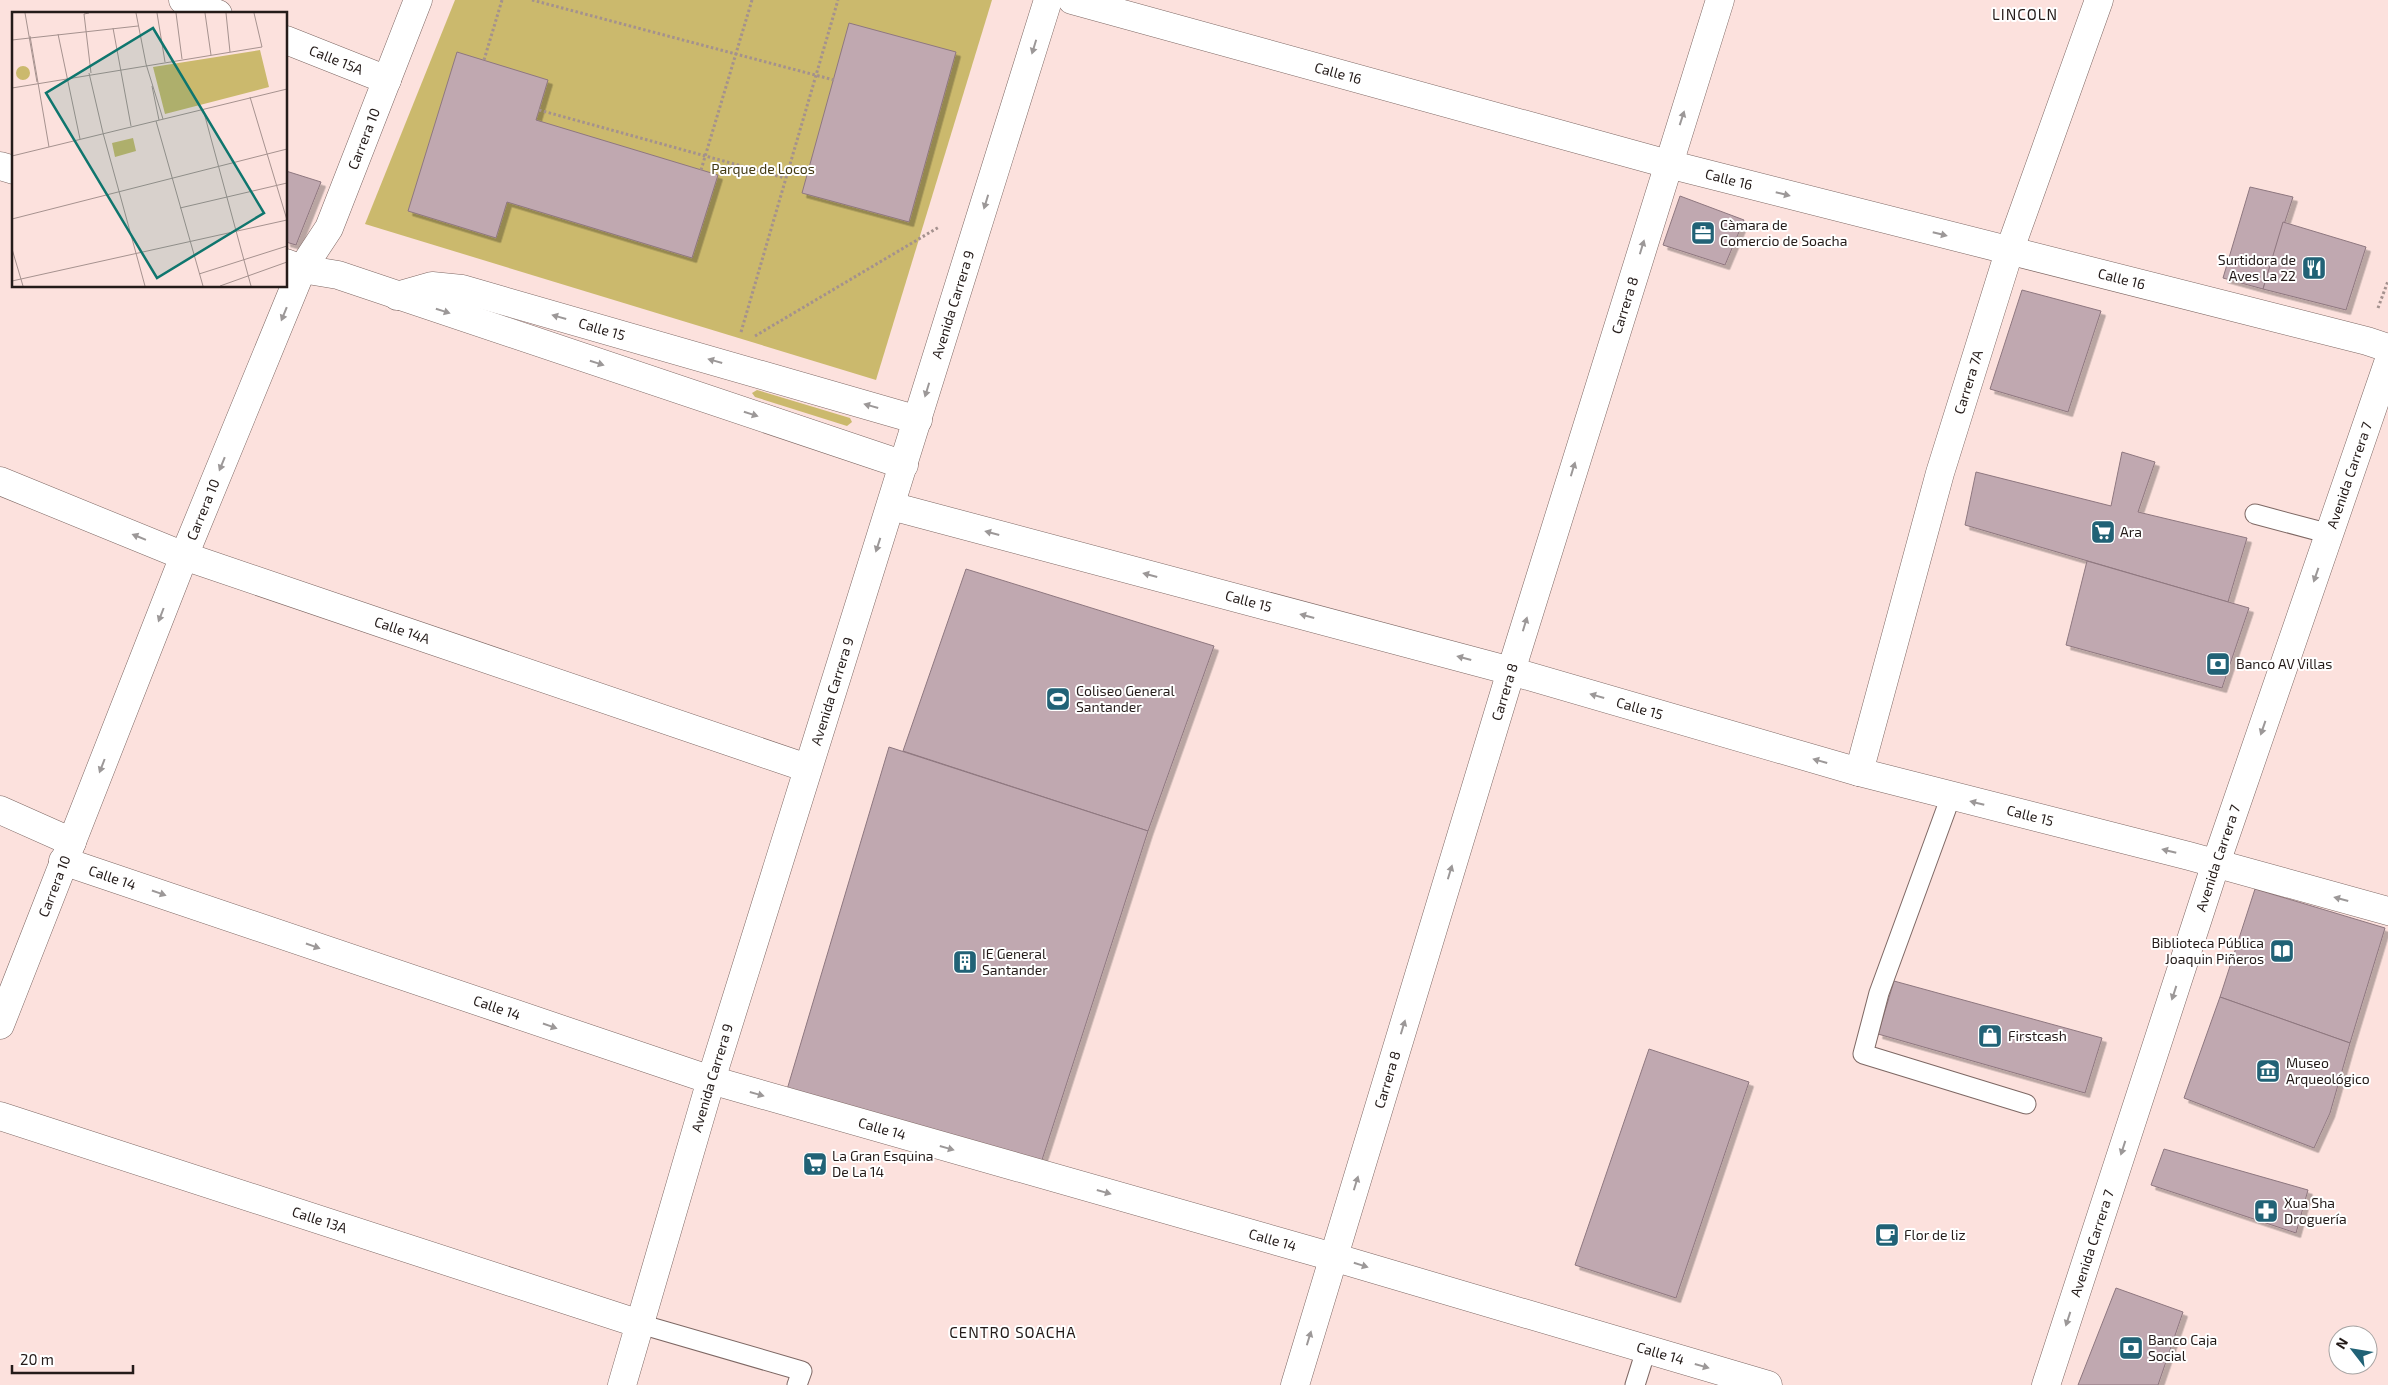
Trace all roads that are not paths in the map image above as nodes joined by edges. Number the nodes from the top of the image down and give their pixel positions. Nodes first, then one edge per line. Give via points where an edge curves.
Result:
1 (183, 0) edge
2 (418, 0) edge
3 (1048, 0) edge
4 (1072, 0) edge
5 (1720, 0) edge
6 (2099, 0) edge
7 (213, 12) edge
8 (288, 41) edge
9 (387, 80) junction
10 (1668, 164) junction
11 (2009, 252) junction
12 (294, 266) edge
13 (288, 282) edge
14 (286, 288) edge
15 (397, 296) junction
16 (2388, 348) edge
17 (2388, 363) edge
18 (918, 420) junction
19 (904, 465) junction
20 (0, 481) edge
21 (891, 506) junction
22 (2255, 514) dead end
23 (2330, 534) junction
24 (184, 556) junction
25 (1511, 671) junction
26 (807, 768) junction
27 (1859, 772) junction
28 (1951, 796) junction
29 (0, 810) edge
30 (68, 852) junction
31 (2216, 864) junction
32 (2388, 911) edge
33 (0, 1025) edge
34 (711, 1080) junction
35 (2026, 1104) dead end
36 (0, 1116) edge
37 (1333, 1257) junction
38 (640, 1324) junction
39 (1646, 1350) junction
40 (622, 1385) edge
41 (796, 1385) edge
42 (1295, 1385) edge
43 (1635, 1385) edge
44 (1768, 1385) edge
45 (2046, 1385) edge

1 - 7 street
2 - 9 street, Carrera 10
3 -> 18 street, Avenida Carrera 9
4 - 10 street, Calle 16
10 -> 5 street, Carrera 8
6 - 11 street, Carrera 7A
8 - 9 street, Calle 15A
9 - 12 street, Carrera 10 via 329,228
10 -> 11 street, Calle 16
25 -> 10 street, Carrera 8
11 - 16 street, Calle 16
11 - 27 street, Carrera 7A via 1940,473
12 -> 13 street, Carrera 10
12 - 15 street via 338,275
14 -> 24 street, Carrera 10
18 -> 15 street, Calle 15 via 462,288 432,286
15 -> 19 street
17 - 23 street, Avenida Carrera 7
18 - 19 street, Avenida Carrera 9
19 - 21 street, Avenida Carrera 9
24 -> 20 street, Calle 14A
25 -> 21 street, Calle 15
21 -> 26 street, Avenida Carrera 9
22 - 23 lane
23 -> 31 street, Avenida Carrera 7
24 - 26 street, Calle 14A
24 -> 30 street, Carrera 10
27 -> 25 street, Calle 15
37 -> 25 street, Carrera 8
26 - 34 street, Avenida Carrera 9
27 - 28 street, Calle 15
31 -> 28 street, Calle 15
28 - 35 lane via 1879,993 1863,1054
29 - 30 street, Calle 14
30 - 33 street, Carrera 10
30 -> 34 street, Calle 14
32 -> 31 street, Calle 15
31 -> 45 street, Avenida Carrera 7
34 -> 37 street, Calle 14
34 - 38 street, Avenida Carrera 9
36 - 38 street, Calle 13A
37 -> 39 street, Calle 14
42 -> 37 street, Carrera 8
38 - 40 street, Avenida Carrera 9
38 - 41 lane via 802,1371
39 - 43 lane
39 -> 44 street, Calle 14

